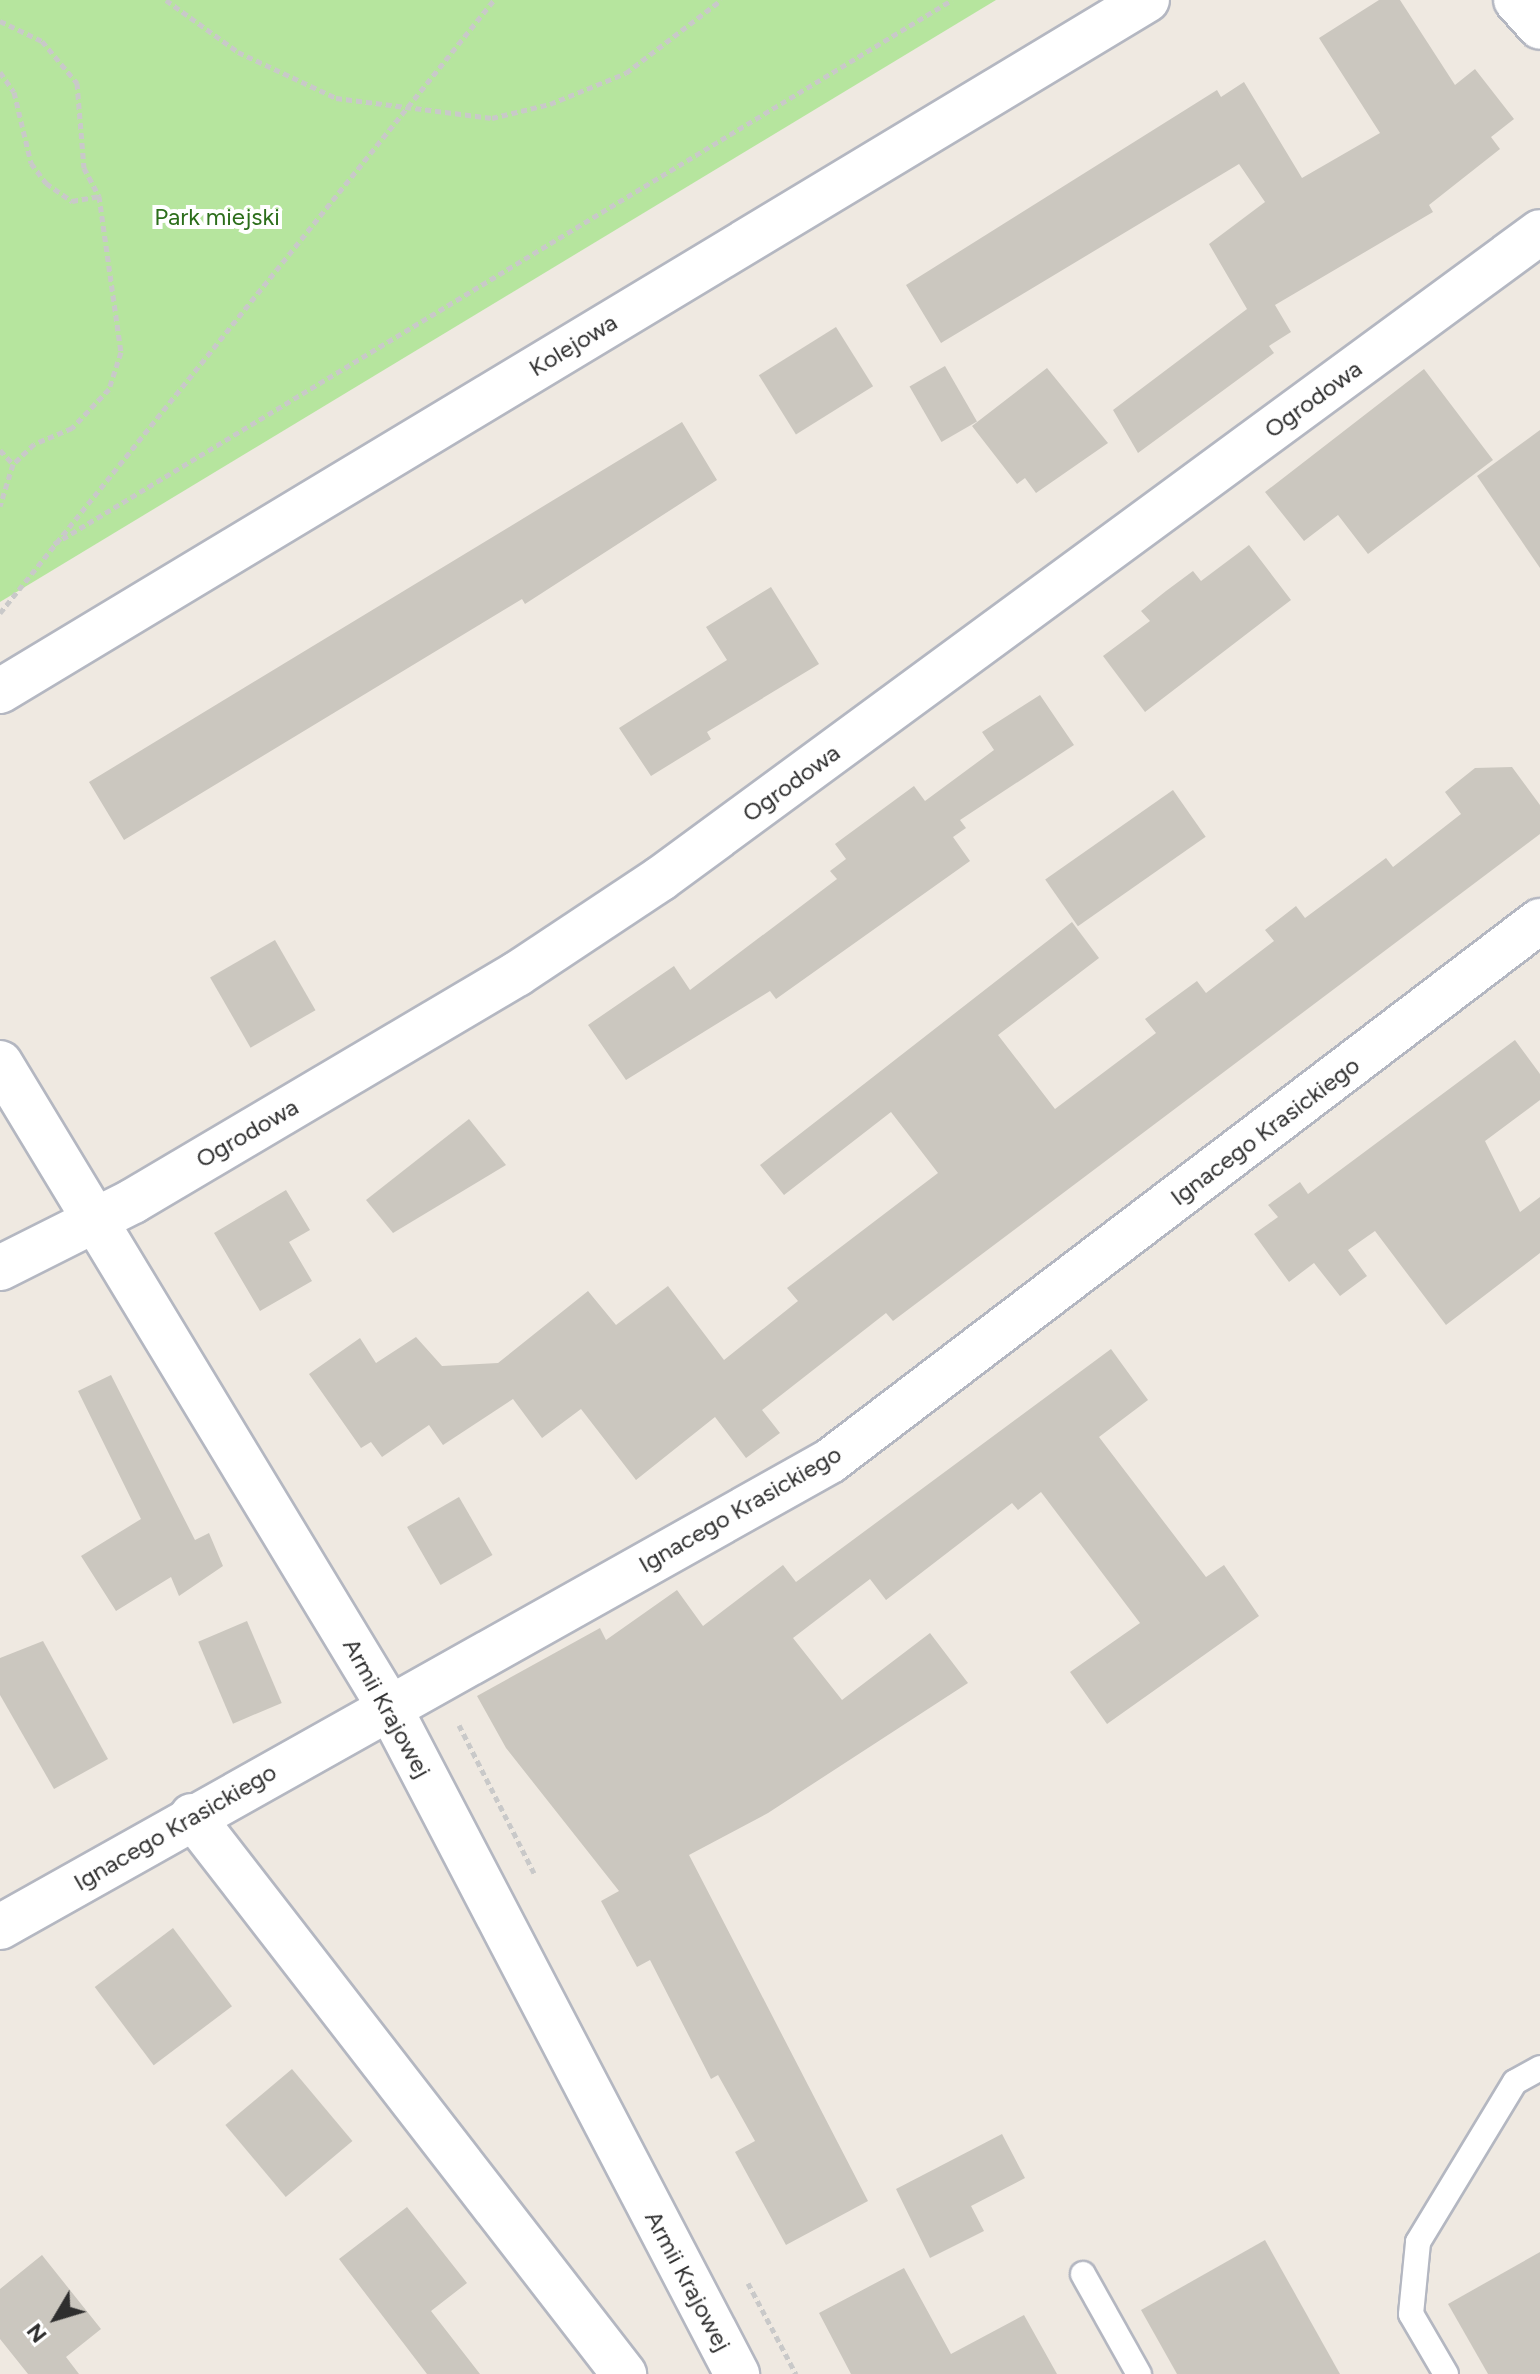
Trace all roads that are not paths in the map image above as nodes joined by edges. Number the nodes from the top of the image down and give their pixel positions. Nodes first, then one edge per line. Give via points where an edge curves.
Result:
1 (1147, 0) edge
2 (1516, 0) edge
3 (1540, 27) edge
4 (1540, 232) edge
5 (0, 691) edge
6 (1540, 921) edge
7 (0, 1063) edge
8 (94, 1220) junction
9 (0, 1268) edge
10 (388, 1705) junction
11 (192, 1816) junction
12 (0, 1927) edge
13 (1540, 2068) edge
14 (1083, 2274) dead end
15 (624, 2374) edge
16 (737, 2374) edge
17 (1139, 2374) edge
18 (1446, 2374) edge

1 - 5 street, Kolejowa
2 - 3 street
4 - 8 street, Ogrodowa via 660,879 517,974
6 - 10 street, Ignacego Krasickiego via 830,1461
7 - 8 street, Armii Krajowej
8 - 9 street, Ogrodowa
8 - 10 street, Armii Krajowej
10 - 11 street, Ignacego Krasickiego
10 - 16 street, Armii Krajowej
11 - 12 street, Ignacego Krasickiego
11 - 15 street
13 - 18 lane via 1515,2082 1418,2242 1411,2314
14 - 17 lane

